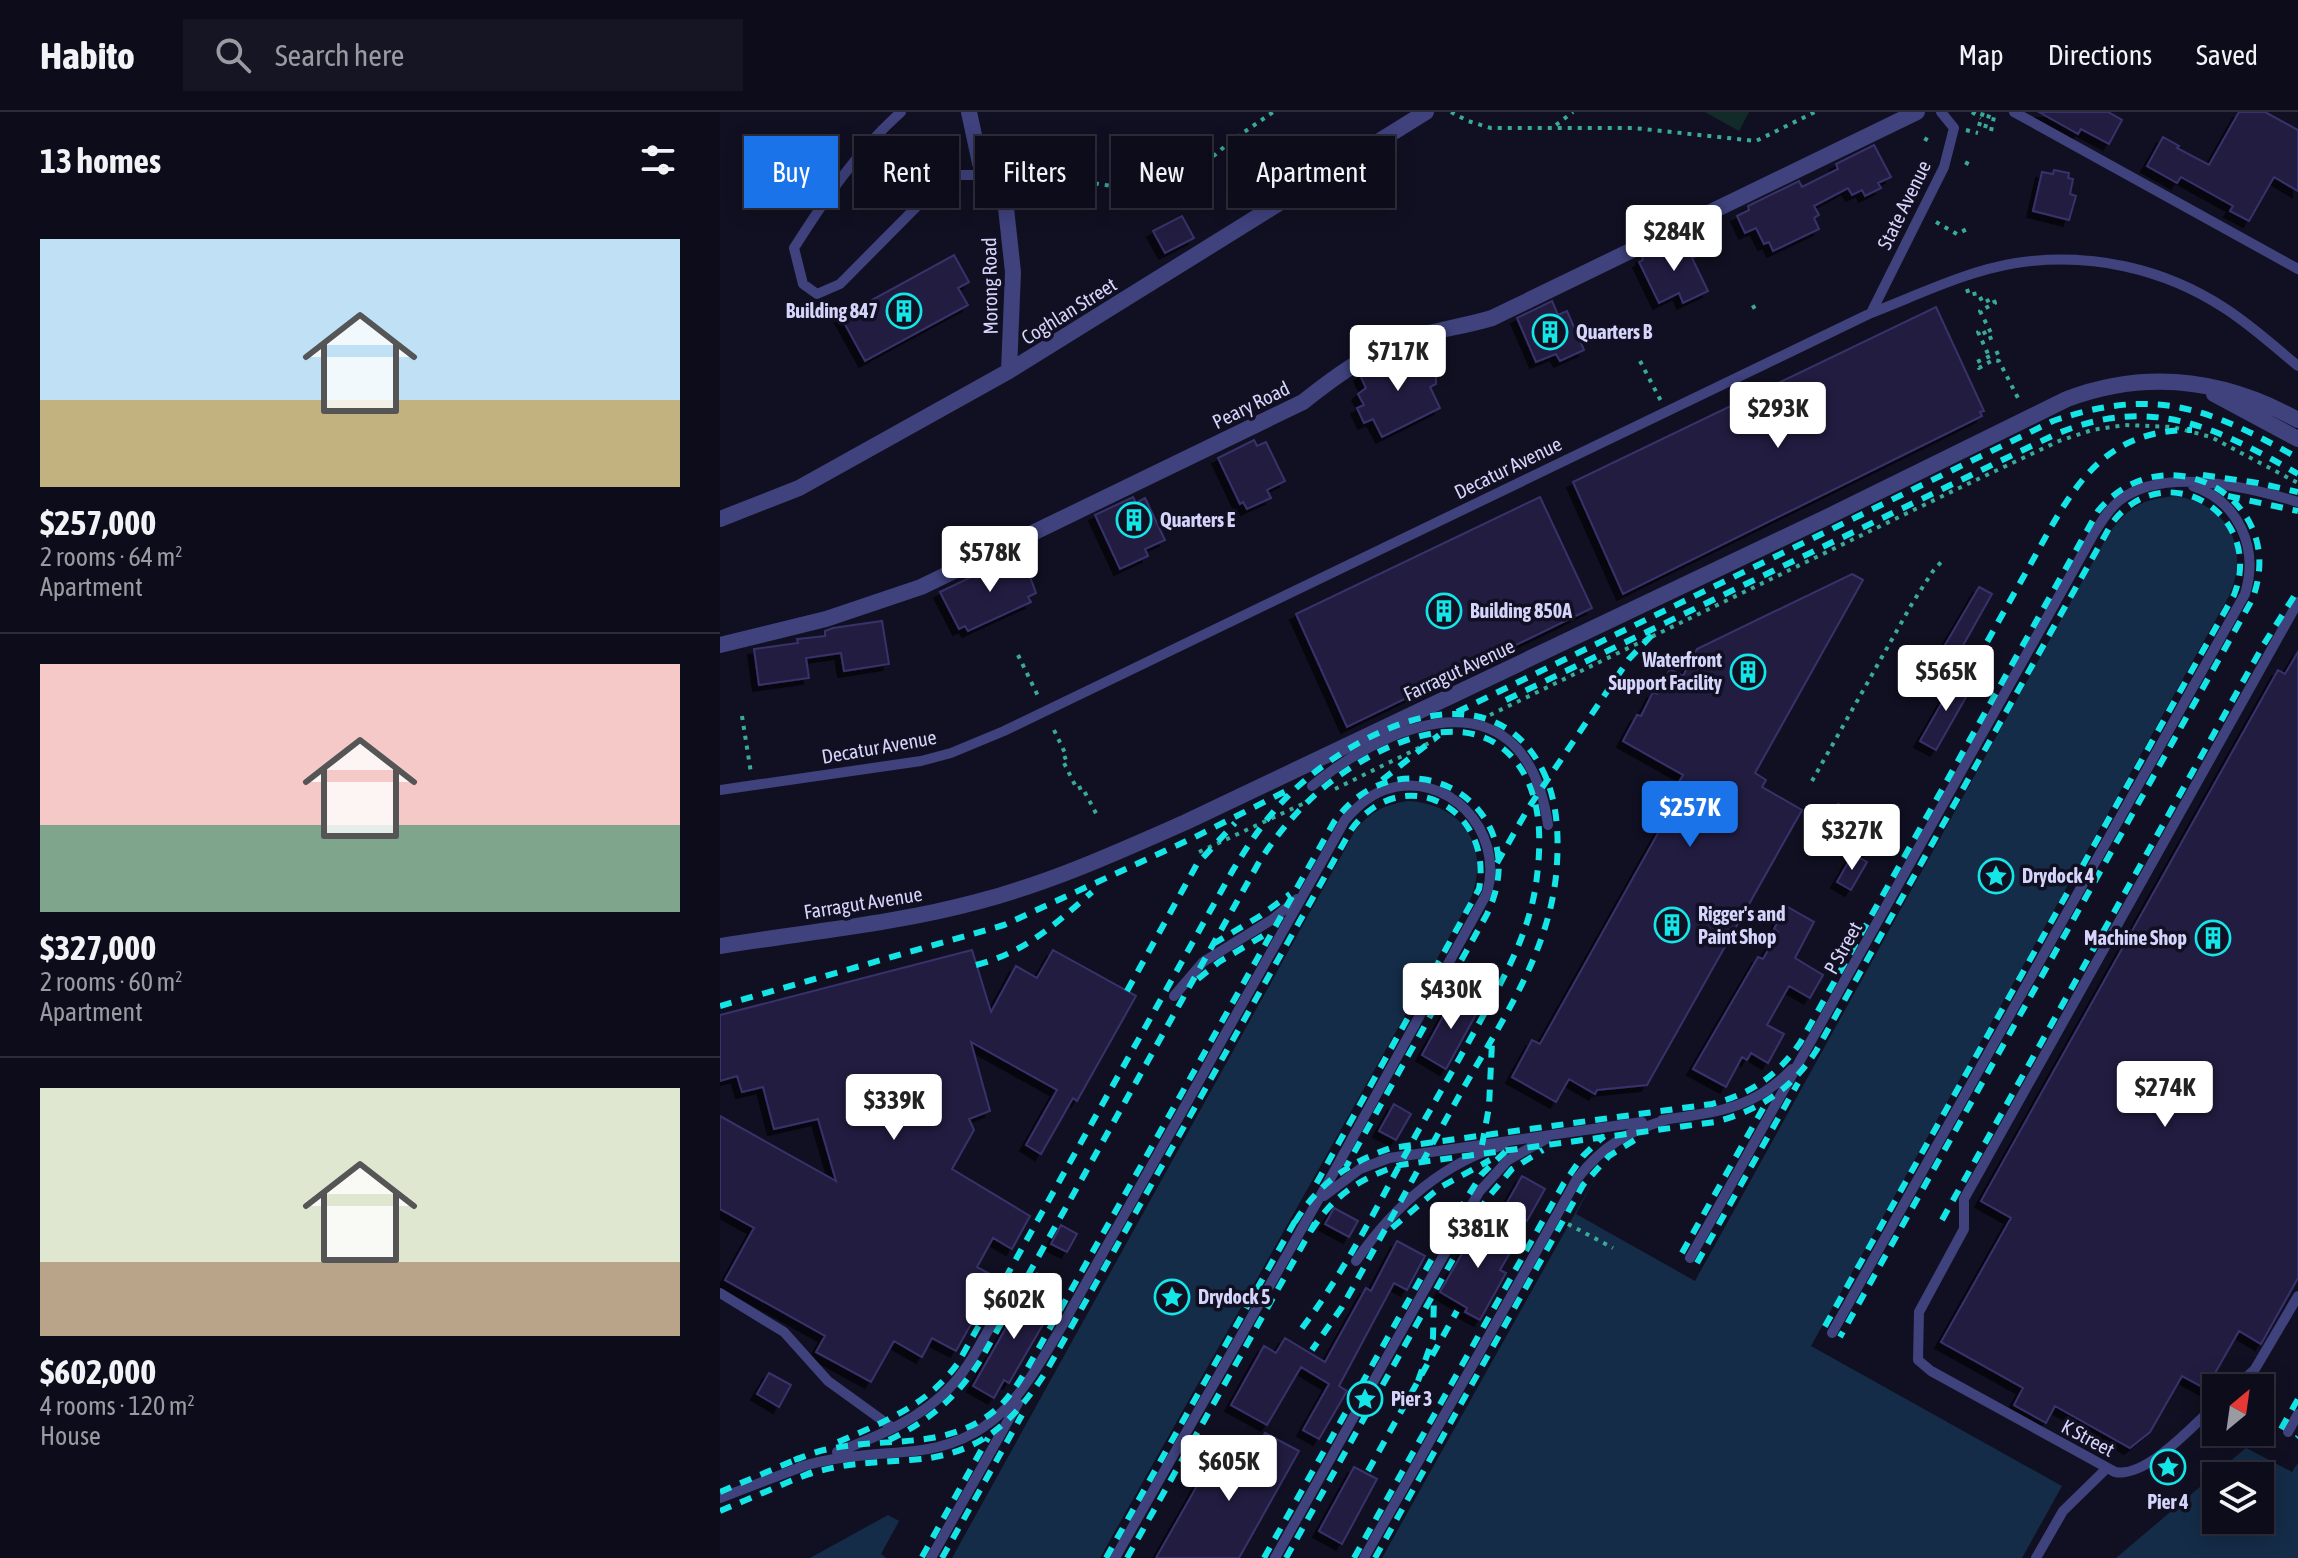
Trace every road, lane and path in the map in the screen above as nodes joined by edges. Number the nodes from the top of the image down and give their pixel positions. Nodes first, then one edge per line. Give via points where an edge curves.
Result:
1 (901, 112) edge
2 (1273, 112) edge
3 (1426, 112) edge
4 (1451, 112) edge
5 (1573, 112) edge
6 (1815, 112) edge
7 (1917, 112) edge
8 (1941, 112) edge
9 (1972, 112) edge
10 (1993, 112) edge
11 (2014, 112) edge
12 (1982, 115) edge
13 (971, 116) edge
14 (1554, 127) junction
15 (1991, 131) dead end
16 (975, 137) edge
17 (1970, 157) dead end
18 (1966, 165) dead end
19 (975, 175) edge
20 (1006, 208) edge
21 (1936, 222) dead end
22 (1971, 227) dead end
23 (2298, 269) edge
24 (1967, 289) dead end
25 (1871, 313) junction
26 (1999, 352) dead end
27 (1989, 356) junction
28 (1640, 361) dead end
29 (2298, 366) edge
30 (1009, 371) junction
31 (2195, 384) junction
32 (2019, 400) dead end
33 (1662, 404) dead end
34 (2298, 420) edge
35 (2298, 439) edge
36 (2175, 482) junction
37 (2298, 483) edge
38 (2298, 502) edge
39 (720, 519) edge
40 (1943, 560) dead end
41 (2298, 602) edge
42 (720, 645) edge
43 (1018, 655) dead end
44 (1449, 696) junction
45 (1039, 697) dead end
46 (742, 716) dead end
47 (1472, 724) junction
48 (1054, 730) dead end
49 (1403, 733) junction
50 (1437, 740) dead end
51 (1365, 751) junction
52 (1303, 766) junction
53 (750, 771) dead end
54 (1812, 781) dead end
55 (1312, 786) dead end
56 (720, 790) edge
57 (1333, 790) dead end
58 (1321, 796) dead end
59 (1098, 817) dead end
60 (1548, 825) dead end
61 (1199, 852) dead end
62 (1309, 884) junction
63 (720, 946) edge
64 (1174, 996) dead end
65 (1812, 1041) junction
66 (1669, 1119) junction
67 (1561, 1133) junction
68 (1539, 1136) junction
69 (1315, 1206) junction
70 (1568, 1224) dead end
71 (1613, 1248) dead end
72 (1690, 1258) dead end
73 (1356, 1261) dead end
74 (720, 1293) edge
75 (2298, 1296) edge
76 (996, 1316) dead end
77 (1832, 1333) dead end
78 (1038, 1367) junction
79 (2250, 1374) edge
80 (2298, 1414) edge
81 (2202, 1417) edge
82 (893, 1428) junction
83 (2288, 1432) dead end
84 (800, 1467) junction
85 (2106, 1469) junction
86 (720, 1498) edge
87 (931, 1558) edge
88 (1115, 1558) edge
89 (1275, 1558) edge
90 (1364, 1558) edge
91 (2036, 1558) edge

1 - 19 lane via 872,137 834,185 794,248 803,284 817,294 840,284 948,175
2 - 13 path via 1182,183 1136,190 1035,181 995,151
3 - 30 street, Coghlan Street
4 - 14 path via 1491,128
5 - 14 path
6 - 14 path via 1756,141 1634,128
7 - 42 street, Peary Road via 1492,318 1384,348 1345,369 1303,402 921,587 826,619
8 - 25 lane, State Avenue via 1954,128 1944,167
9 - 12 path
10 - 12 path via 1982,127
10 - 15 path
11 - 23 lane
13 - 16 street, Morong Road
17 - 18 path
20 - 30 street, Morong Road via 1013,272
21 - 22 path via 1957,234
24 - 27 path via 1969,295 1978,293 1983,303 1993,298 1995,303 1980,311 1993,337 1978,332
25 - 29 lane, Decatur Avenue via 2015,263 2102,262 2155,274 2203,295
25 - 56 lane, Decatur Avenue via 951,753
26 - 27 path
27 - 32 path via 1977,362 1979,368 1999,361
28 - 33 path
30 - 39 street, Coghlan Street via 799,488
31 - 34 street, Farragut Avenue via 2248,396
31 - 35 street, Farragut Avenue
31 - 44 street, Farragut Avenue via 2140,381 2067,399
36 - 38 lane via 2244,489
36 - 65 lane, P Street via 2133,493 2100,523
36 - 77 lane via 2210,493 2241,526 2250,560 2245,594
37 - 47 path via 2211,437 2173,427 2092,430 1955,490
40 - 54 path via 1913,602
41 - 85 lane, K Street via 1964,1199 1964,1229 1919,1312 1918,1360 1931,1371
43 - 45 path
44 - 49 lane
44 - 52 street, Farragut Avenue
46 - 53 path
47 - 49 lane via 1442,722
47 - 60 lane via 1494,731 1524,756 1541,789
48 - 59 path via 1077,789 1082,787
49 - 51 lane
50 - 57 path
51 - 52 lane
51 - 55 lane
52 - 63 street, Farragut Avenue via 1080,869 1017,890 928,913
58 - 61 path
62 - 64 lane via 1284,912 1203,962
62 - 69 lane via 1345,820 1365,800 1395,787 1429,788 1475,817 1492,873 1483,903
62 - 78 lane
65 - 66 lane via 1791,1070 1759,1097 1727,1110
65 - 72 lane, P Street
66 - 67 lane
66 - 90 lane via 1613,1142 1577,1179
67 - 68 lane
67 - 89 lane via 1517,1153 1479,1192
68 - 69 lane via 1380,1160 1344,1180
68 - 73 lane via 1496,1147 1432,1181 1383,1225
69 - 88 lane
70 - 71 path
74 - 82 lane via 784,1332 828,1381
75 - 79 lane
76 - 82 lane via 952,1384
78 - 84 lane via 1001,1415 958,1442
78 - 87 lane
80 - 83 lane
81 - 85 lane, K Street via 2138,1470 2124,1474
82 - 84 lane
84 - 86 lane
85 - 91 lane via 2063,1511

